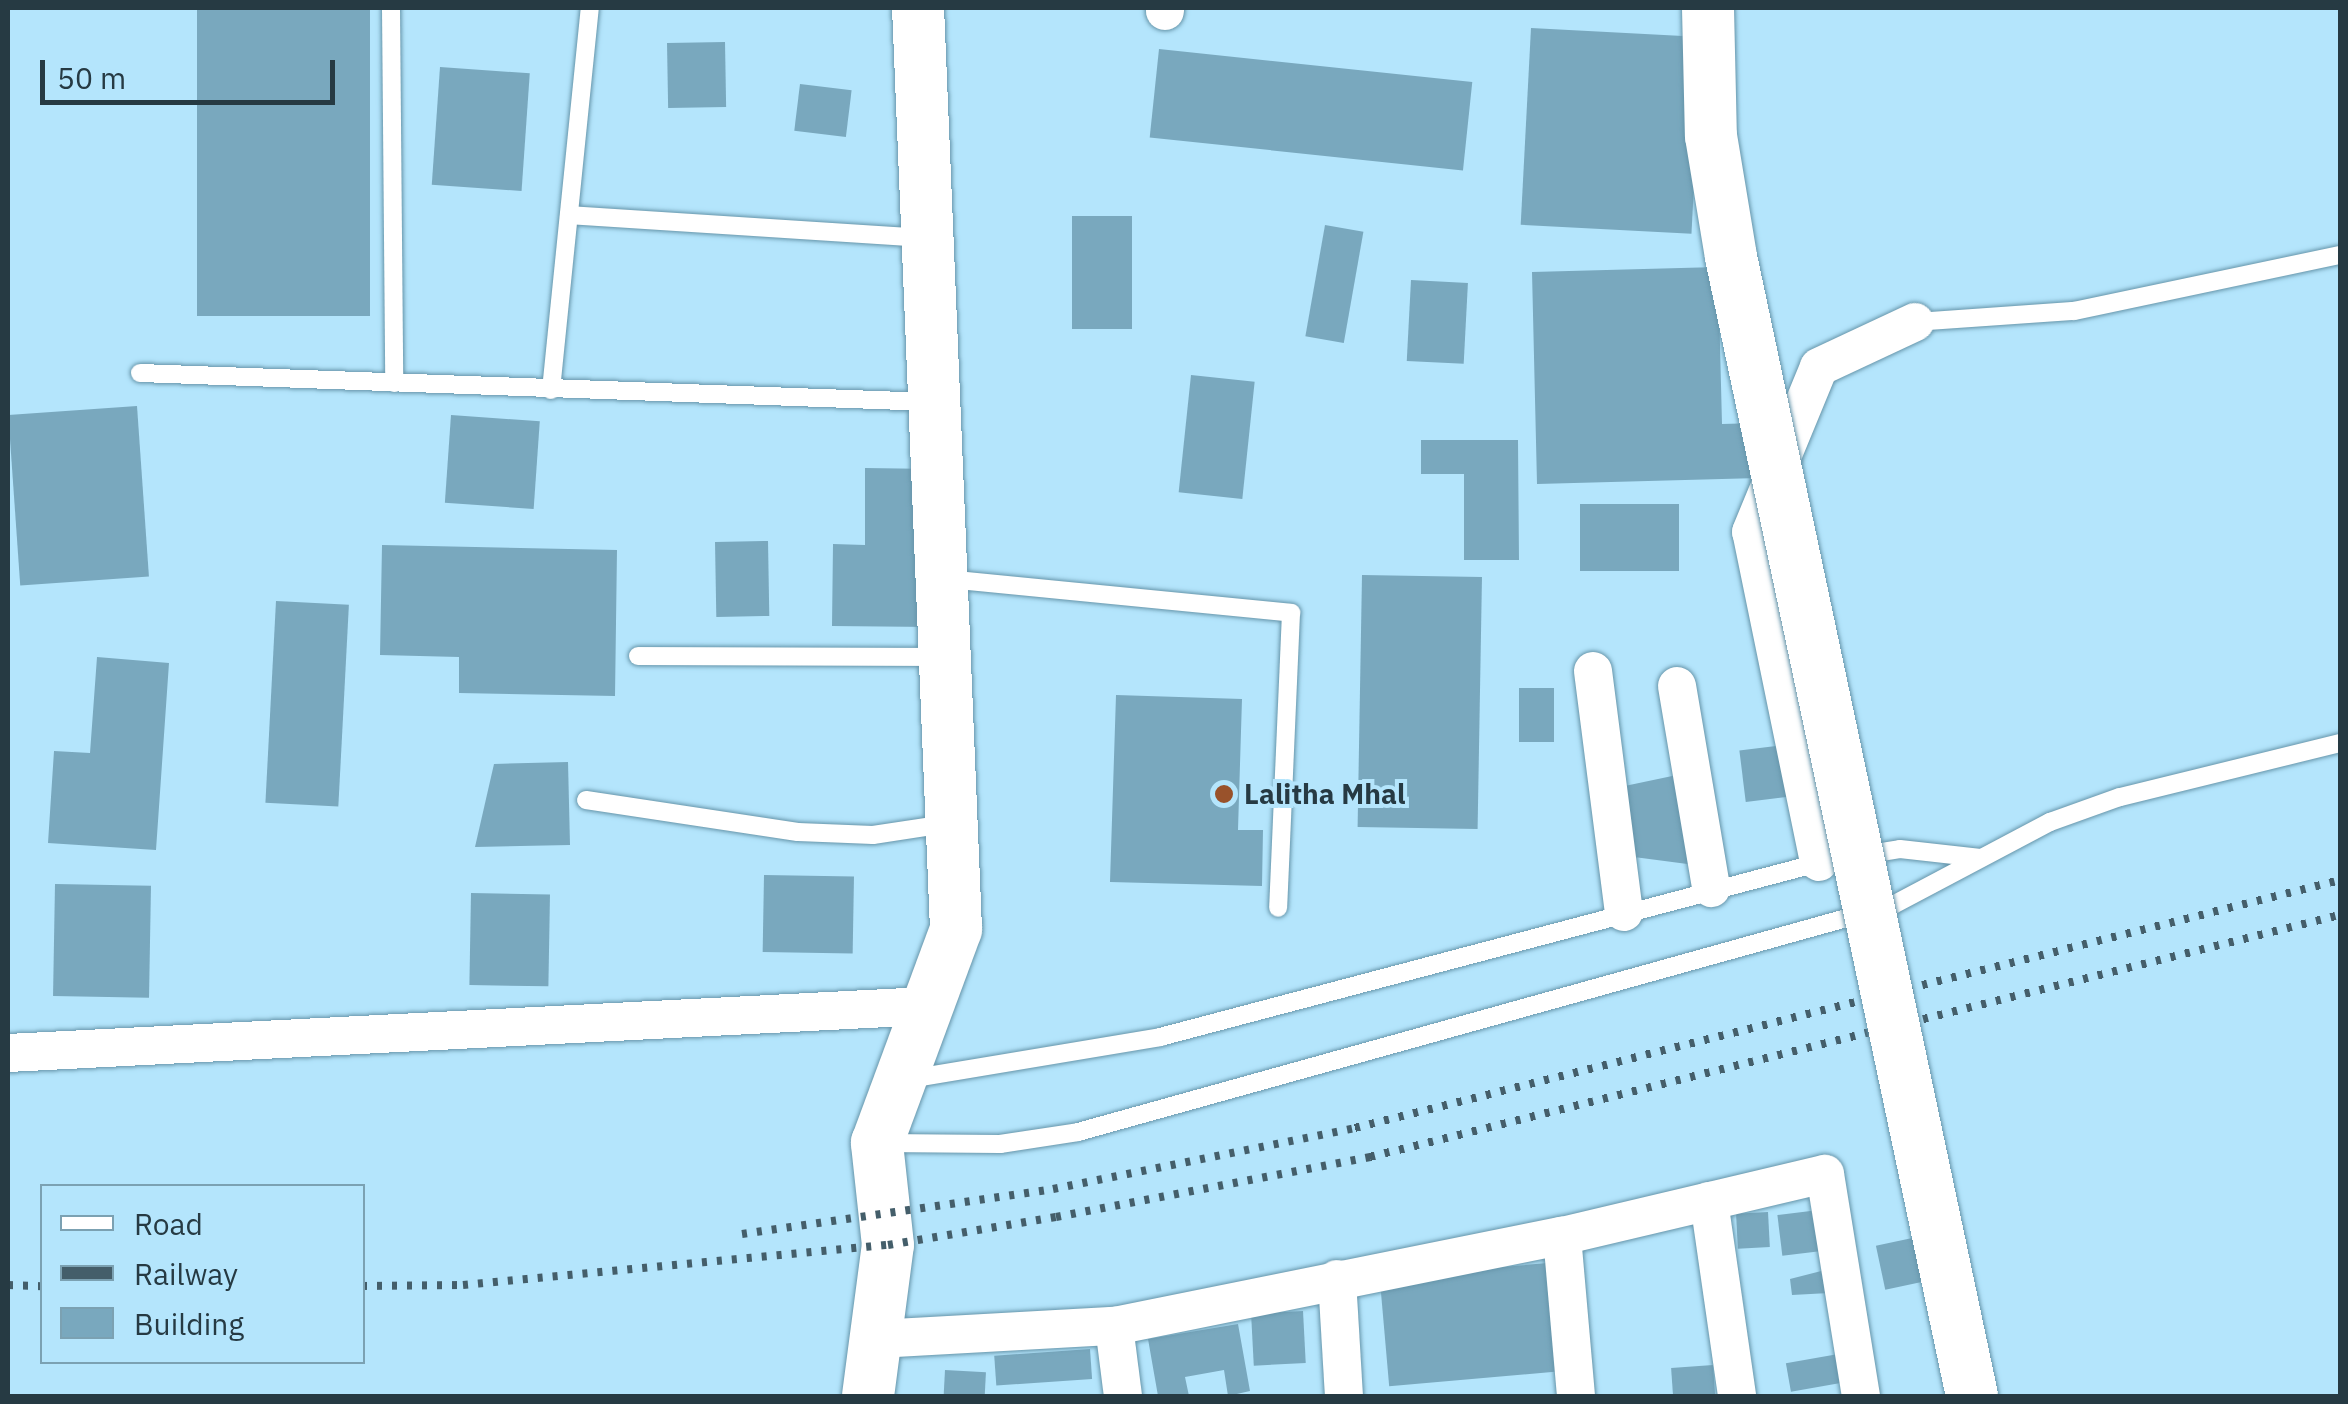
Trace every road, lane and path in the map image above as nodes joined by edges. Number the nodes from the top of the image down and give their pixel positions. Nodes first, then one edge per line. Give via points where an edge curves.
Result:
1 (392, 8) edge
2 (590, 8) edge
3 (918, 8) edge
4 (1708, 8) edge
5 (570, 215) junction
6 (927, 238) junction
7 (2340, 256) edge
8 (1914, 322) joint
9 (140, 372) dead end
10 (394, 383) junction
11 (552, 390) junction
12 (934, 402) junction
13 (942, 578) junction
14 (638, 656) dead end
15 (945, 658) junction
16 (1594, 671) dead end
17 (1677, 686) dead end
18 (2340, 744) edge
19 (586, 800) dead end
20 (952, 823) junction
21 (1980, 858) junction
22 (1819, 862) junction
23 (1712, 888) junction
24 (1278, 908) dead end
25 (1624, 912) junction
26 (927, 1006) junction
27 (8, 1053) edge
28 (899, 1080) junction
29 (877, 1142) junction
30 (1709, 1200) junction
31 (1562, 1236) junction
32 (1337, 1279) junction
33 (1114, 1326) junction
34 (878, 1339) junction
35 (868, 1396) edge
36 (1123, 1396) edge
37 (1344, 1396) edge
38 (1576, 1396) edge
39 (1738, 1396) edge
40 (1861, 1396) edge
41 (1972, 1396) edge

1 - 10 lane
2 - 5 lane
3 - 6 street
4 - 41 street, bridge via 1712,136 1731,257
5 - 6 lane
5 - 11 lane
6 - 12 street
7 - 8 lane via 2074,311
8 - 22 street via 1819,367 1751,532
9 - 10 lane
10 - 11 lane
11 - 12 lane
12 - 13 street
13 - 15 street
13 - 24 lane via 1291,613
14 - 15 lane
15 - 20 street
16 - 25 street
17 - 23 street
18 - 21 lane via 2120,797 2050,822
19 - 20 lane via 798,832 873,835
20 - 26 street via 956,929
21 - 22 lane via 1900,848
21 - 29 lane via 1893,904 1078,1132 1000,1144
22 - 23 lane
23 - 25 lane
25 - 28 lane via 1160,1037
26 - 27 street
26 - 28 street
28 - 29 street
29 - 34 street via 888,1245
30 - 31 street
30 - 39 street
30 - 40 street via 1825,1174
31 - 32 street
31 - 38 street
32 - 33 street
32 - 37 street
33 - 34 street
33 - 36 street
34 - 35 street

